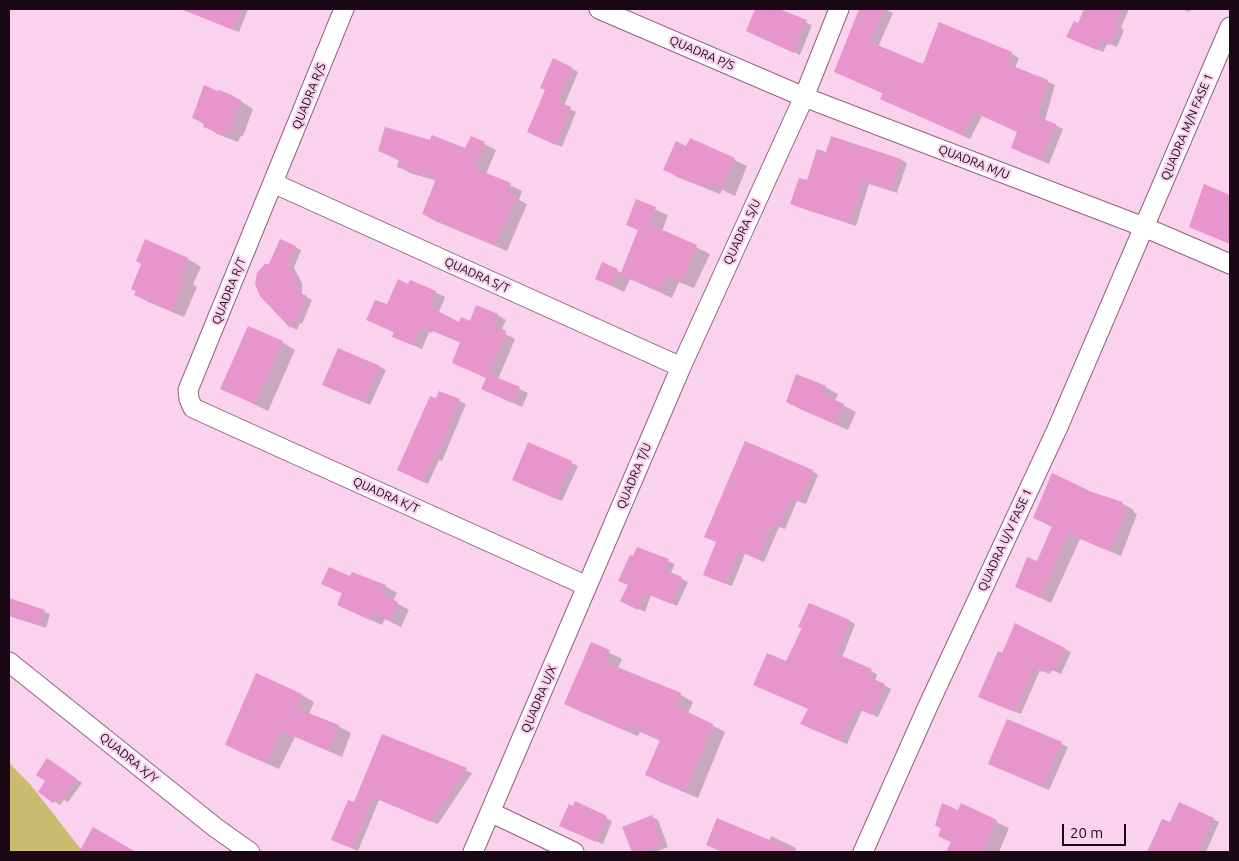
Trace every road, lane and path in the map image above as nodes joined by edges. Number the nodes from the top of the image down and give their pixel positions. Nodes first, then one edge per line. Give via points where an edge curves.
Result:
1 (344, 9) edge
2 (599, 9) edge
3 (839, 9) edge
4 (1230, 27) edge
5 (804, 97) junction
6 (273, 183) junction
7 (1144, 227) junction
8 (1230, 264) edge
9 (681, 367) junction
10 (189, 399) joint
11 (588, 586) junction
12 (9, 662) edge
13 (490, 812) junction
14 (250, 852) edge
15 (473, 852) edge
16 (574, 852) edge
17 (863, 852) edge

1 - 6 street, QUADRA R/S
2 - 5 street, QUADRA P/S
3 - 5 street, QUADRA S/U
4 - 7 street, QUADRA M/N FASE 1
5 - 7 street, QUADRA M/U
5 - 9 street, QUADRA S/U
6 - 9 street, QUADRA S/T
6 - 10 street, QUADRA R/T via 188,390
7 - 8 street, QUADRA M/U
7 - 17 street, QUADRA U/V FASE 1 via 1058,427
9 - 11 street, QUADRA T/U
10 - 11 street, QUADRA K/T via 193,408
11 - 13 street, QUADRA U/X
12 - 14 street, QUADRA X/Y
13 - 15 street, QUADRA U/X
13 - 16 street

